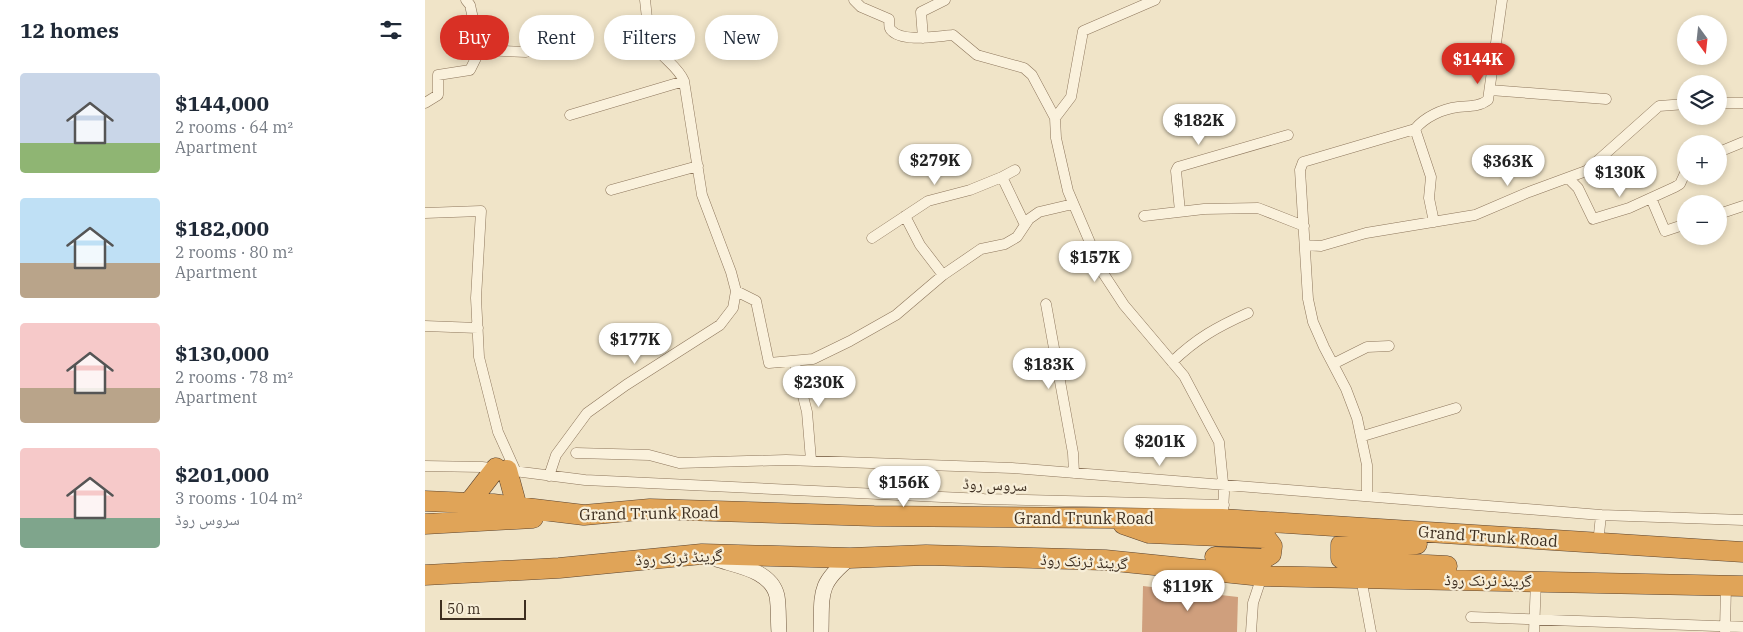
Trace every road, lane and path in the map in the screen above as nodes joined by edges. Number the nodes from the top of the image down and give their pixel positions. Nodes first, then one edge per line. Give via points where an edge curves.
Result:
1 (466, 0) edge
2 (645, 0) edge
3 (854, 0) edge
4 (945, 0) edge
5 (1155, 0) edge
6 (1502, 0) edge
7 (472, 15) edge
8 (923, 38) junction
9 (475, 60) edge
10 (685, 81) junction
11 (1490, 90) junction
12 (1606, 99) dead end
13 (425, 102) edge
14 (1727, 103) edge
15 (1743, 103) edge
16 (1677, 105) edge
17 (570, 116) dead end
18 (1055, 118) junction
19 (1415, 129) junction
20 (1288, 135) dead end
21 (1743, 142) edge
22 (1727, 149) edge
23 (698, 166) junction
24 (1015, 170) dead end
25 (1002, 177) junction
26 (1568, 178) junction
27 (1678, 185) edge
28 (611, 190) dead end
29 (1651, 198) junction
30 (1073, 204) junction
31 (1743, 206) edge
32 (1180, 211) junction
33 (1727, 211) edge
34 (425, 213) edge
35 (905, 216) junction
36 (1144, 216) dead end
37 (1434, 222) junction
38 (1025, 225) junction
39 (1304, 226) junction
40 (1677, 227) edge
41 (872, 238) dead end
42 (1305, 245) junction
43 (943, 275) junction
44 (736, 291) junction
45 (1046, 304) dead end
46 (1248, 313) dead end
47 (425, 326) edge
48 (478, 328) junction
49 (1389, 346) dead end
50 (795, 361) junction
51 (1172, 362) junction
52 (1333, 364) junction
53 (1456, 408) dead end
54 (1363, 436) junction
55 (576, 453) dead end
56 (811, 460) junction
57 (425, 466) edge
58 (506, 470) junction
59 (1074, 473) junction
60 (549, 476) junction
61 (1223, 485) junction
62 (1367, 496) junction
63 (425, 501) edge
64 (469, 503) junction
65 (517, 507) junction
66 (1223, 512) junction
67 (584, 515) junction
68 (1601, 515) junction
69 (1102, 518) junction
70 (1743, 520) edge
71 (425, 524) edge
72 (1540, 541) junction
73 (1598, 544) junction
74 (1743, 552) edge
75 (702, 554) junction
76 (850, 558) junction
77 (1105, 560) junction
78 (425, 574) edge
79 (1262, 576) junction
80 (1361, 578) junction
81 (1533, 581) junction
82 (1735, 586) edge
83 (1471, 617) dead end
84 (1534, 619) junction
85 (1743, 627) edge
86 (1725, 629) edge
87 (779, 632) edge
88 (821, 632) edge
89 (1251, 632) edge
90 (1371, 632) edge
91 (1534, 632) edge

1 - 7 street
2 - 10 street via 649,31 656,48 679,70
3 - 8 street via 889,19 889,28 893,32
4 - 8 street via 921,12
5 - 18 street via 1083,31 1071,98
6 - 11 street
8 - 18 street via 953,35 977,55 1024,68 1032,74
9 - 13 street via 470,70 438,75 437,95
10 - 17 street
10 - 23 street
11 - 12 street
11 - 19 street via 1488,100 1482,105 1436,114 1422,120
14 - 15 street
16 - 26 street via 1659,106 1586,171
18 - 30 street via 1056,138
19 - 37 street via 1431,177 1429,198
19 - 39 street via 1303,162 1300,187
20 - 32 street via 1178,167
21 - 22 street
23 - 28 street
23 - 44 street via 702,195
24 - 25 street
25 - 35 street via 928,201
25 - 38 street
26 - 29 street via 1578,188 1593,219
26 - 37 street via 1475,216
27 - 29 street
29 - 40 street via 1665,232
30 - 38 street via 1039,212
30 - 51 street via 1103,273 1124,305
31 - 33 street
32 - 36 street
32 - 39 street via 1258,208
34 - 48 street via 481,210 476,298
35 - 41 street
35 - 43 street via 920,245
37 - 42 street via 1367,233 1327,245
38 - 43 street via 1017,237 1005,244 981,249
39 - 42 street
42 - 52 street via 1313,322
43 - 50 street via 896,314 858,337 813,359
44 - 50 street via 756,301 769,363
44 - 60 street via 733,308 720,325 587,413 556,455
45 - 59 street
46 - 51 street via 1206,333
47 - 48 street
48 - 58 street via 479,357
49 - 52 street via 1367,347
50 - 56 street via 807,412
51 - 61 street via 1184,376 1219,442
52 - 54 street
53 - 54 street
54 - 62 street
55 - 56 street via 649,455 679,462
56 - 59 street
57 - 58 street, سروس روڈ
58 - 60 street, سروس روڈ
58 - 64 highway
58 - 65 highway
59 - 61 street
60 - 66 street, سروس روڈ
61 - 62 street
61 - 66 street
62 - 68 street
63 - 64 highway, Grand Trunk Road
64 - 65 highway, Grand Trunk Road
65 - 67 highway, Grand Trunk Road
66 - 69 highway, Grand Trunk Road
66 - 72 highway, Grand Trunk Road via 1316,524
67 - 69 highway, Grand Trunk Road via 650,509 874,516
67 - 71 highway
68 - 70 street
68 - 73 street
69 - 77 highway via 1149,532 1266,538 1272,546 1271,554 1263,560 1154,555
72 - 73 highway, Grand Trunk Road
72 - 81 highway via 1484,546 1348,542 1341,545 1340,550 1341,558 1347,561 1483,568
73 - 74 highway, Grand Trunk Road
75 - 76 highway, گرینڈ ٹرنک روڈ
75 - 78 highway, گرینڈ ٹرنک روڈ via 559,568
75 - 87 main road via 765,577 777,595
76 - 77 highway, گرینڈ ٹرنک روڈ via 926,555
76 - 88 main road via 832,572 824,584
77 - 79 highway, گرینڈ ٹرنک روڈ
79 - 80 highway, گرینڈ ٹرنک روڈ
79 - 89 street via 1253,603
80 - 81 highway, گرینڈ ٹرنک روڈ
80 - 90 street
81 - 82 highway, گرینڈ ٹرنک روڈ
81 - 84 street
82 - 86 street
83 - 84 street
84 - 86 street
84 - 91 street
85 - 86 street

